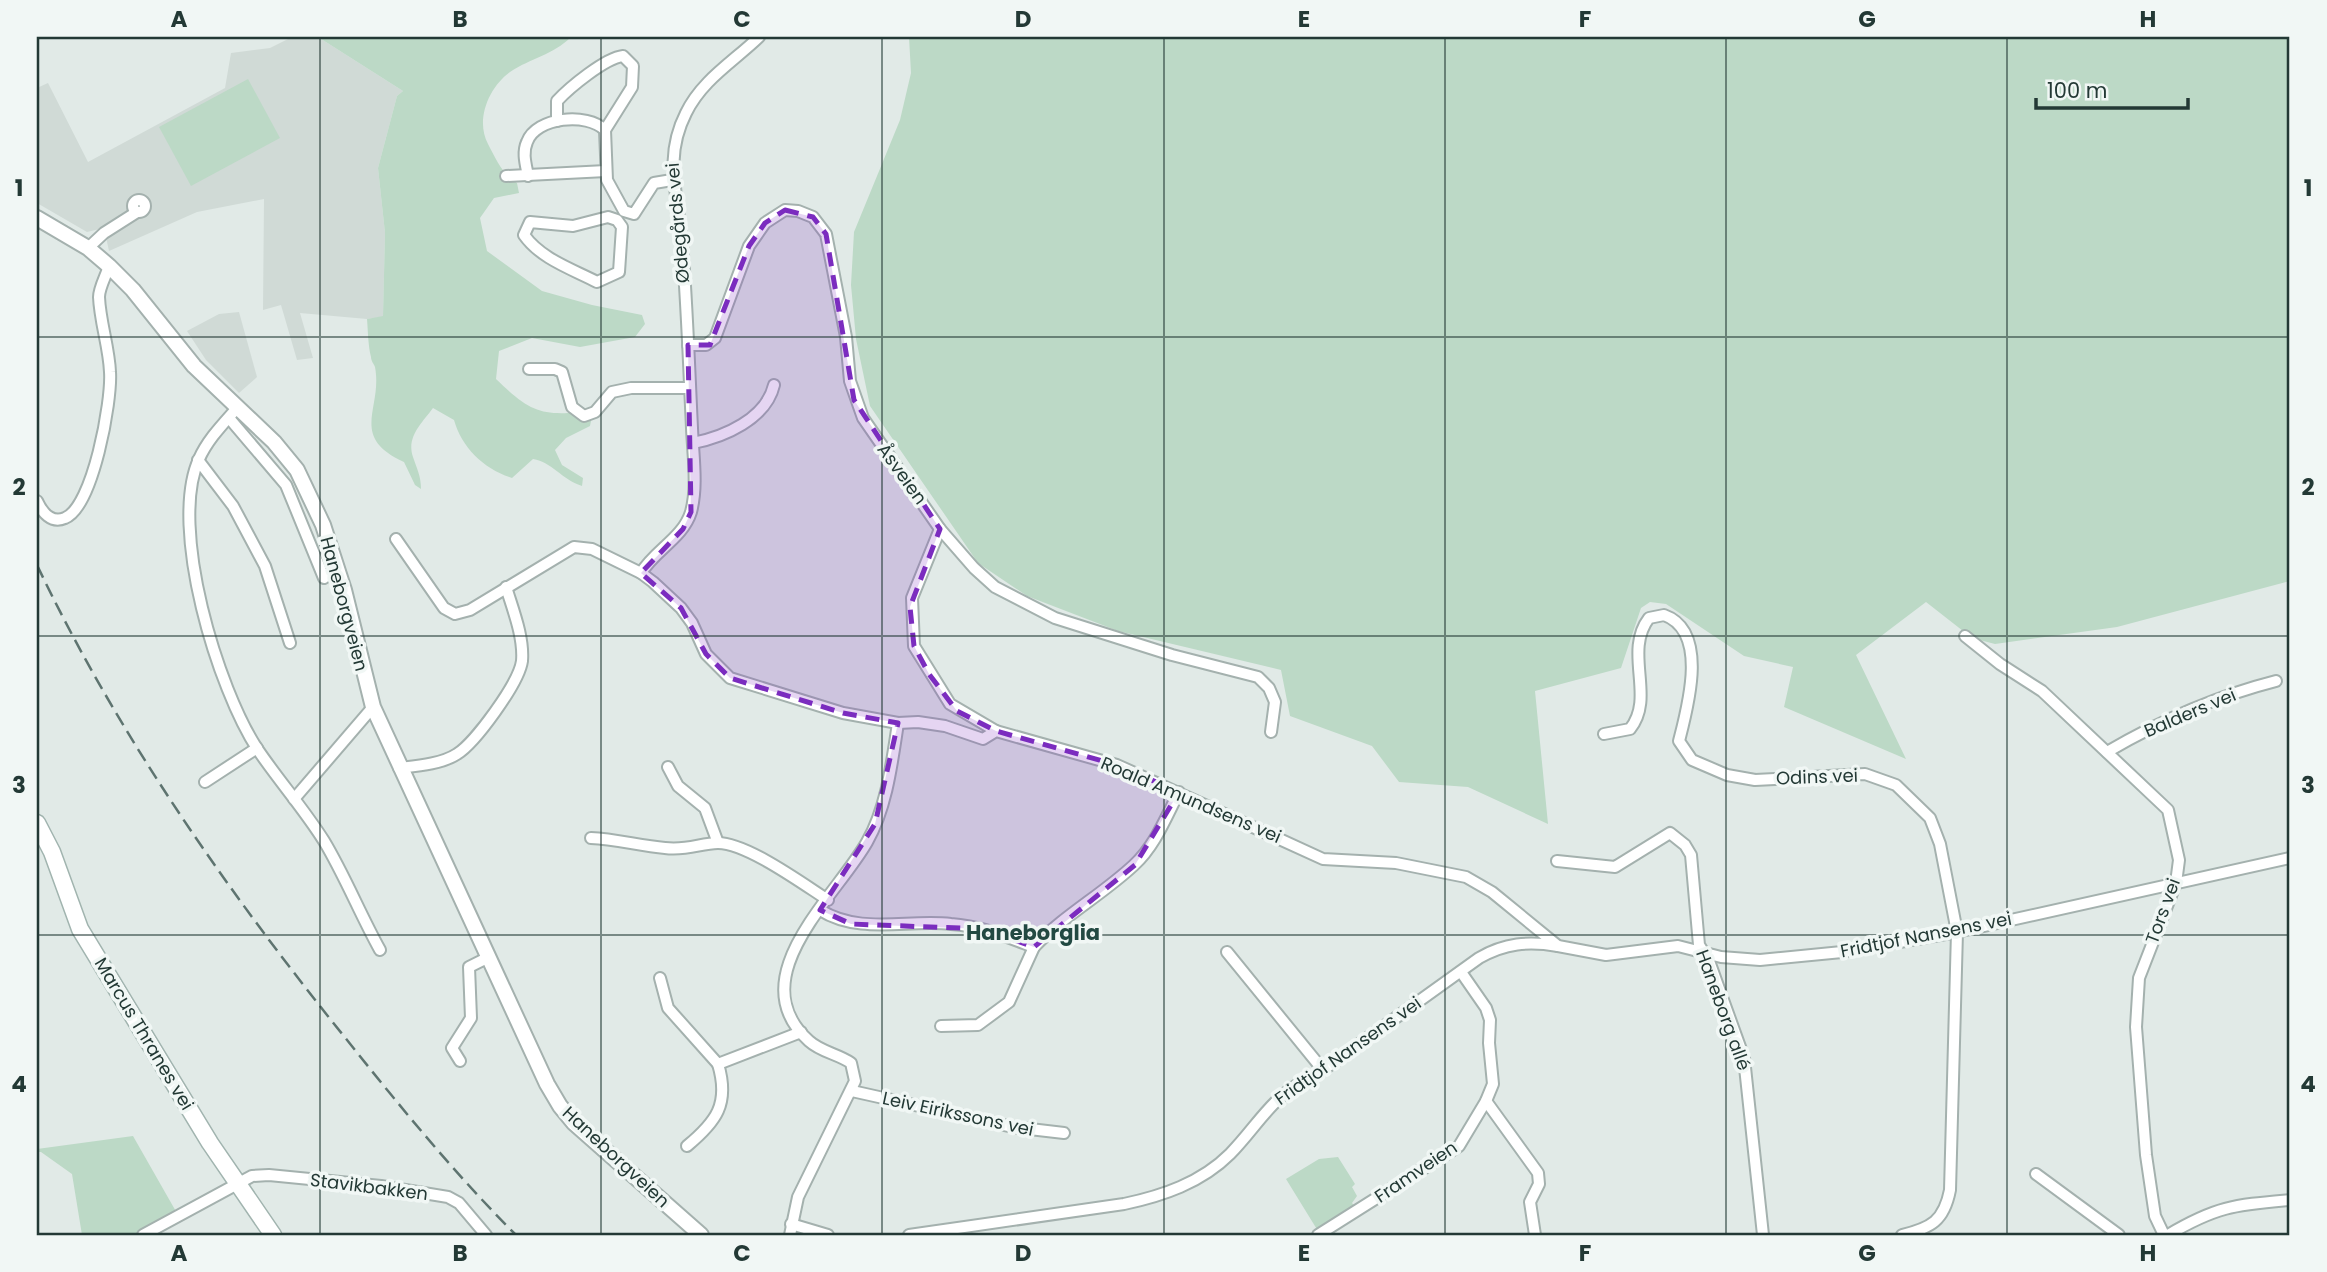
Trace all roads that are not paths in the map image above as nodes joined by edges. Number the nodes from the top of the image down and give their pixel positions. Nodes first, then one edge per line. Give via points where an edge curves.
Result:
1 (759, 37) edge
2 (557, 121) junction
3 (605, 130) junction
4 (606, 171) junction
5 (506, 176) dead end
6 (528, 176) junction
7 (671, 180) junction
8 (137, 212) dead end
9 (620, 216) junction
10 (37, 218) edge
11 (88, 248) junction
12 (109, 266) junction
13 (688, 345) junction
14 (529, 369) dead end
15 (774, 386) dead end
16 (690, 387) junction
17 (233, 413) junction
18 (692, 443) junction
19 (198, 460) junction
20 (37, 501) edge
21 (940, 530) junction
22 (396, 539) dead end
23 (641, 573) junction
24 (324, 578) dead end
25 (506, 587) junction
26 (1965, 636) dead end
27 (290, 643) dead end
28 (2276, 681) dead end
29 (373, 707) junction
30 (898, 723) junction
31 (996, 731) junction
32 (1271, 732) dead end
33 (1604, 734) dead end
34 (257, 748) junction
35 (2107, 752) junction
36 (668, 767) dead end
37 (399, 768) junction
38 (205, 782) dead end
39 (1179, 792) junction
40 (294, 799) junction
41 (37, 823) edge
42 (591, 838) dead end
43 (718, 843) junction
44 (2290, 858) edge
45 (1557, 861) dead end
46 (2176, 883) junction
47 (828, 900) junction
48 (820, 910) junction
49 (1957, 932) junction
50 (1556, 945) junction
51 (1034, 947) junction
52 (380, 950) dead end
53 (1227, 952) dead end
54 (1702, 952) junction
55 (487, 958) junction
56 (1461, 972) junction
57 (660, 978) dead end
58 (941, 1026) dead end
59 (801, 1032) junction
60 (460, 1061) dead end
61 (718, 1064) junction
62 (1323, 1070) junction
63 (852, 1091) junction
64 (1486, 1101) junction
65 (1064, 1133) dead end
66 (687, 1146) dead end
67 (2036, 1174) dead end
68 (237, 1184) junction
69 (2290, 1200) edge
70 (791, 1230) edge
71 (143, 1235) edge
72 (272, 1235) edge
73 (486, 1235) edge
74 (701, 1235) edge
75 (828, 1235) edge
76 (909, 1235) edge
77 (1318, 1235) edge
78 (1535, 1235) edge
79 (1763, 1235) edge
80 (1902, 1235) edge
81 (2119, 1235) edge
82 (2166, 1235) edge

1 - 7 street, Ødegårds vei via 711,78 687,110 673,149
2 - 3 street via 594,122
2 - 3 street via 557,101 566,91 607,61 623,56 633,66 632,87
2 - 6 street via 538,127 527,140
3 - 4 street
4 - 6 street
4 - 9 street
5 - 6 street
7 - 9 street via 654,183 634,214
7 - 13 street, Ødegårds vei via 682,242
8 - 11 street
9 - 9 street via 573,226 530,222 524,235 560,264 597,282 619,272
10 - 11 street, Haneborgveien
11 - 12 street, Haneborgveien
12 - 17 street, Haneborgveien
12 - 20 street via 99,295 110,395 91,475 82,501 68,517 47,516
13 - 16 street, Ødegårds vei
13 - 21 street, Åsveien via 706,345 715,338 749,246 765,223 785,210 813,217 826,234 855,400
14 - 16 street via 562,372 572,407 584,416 595,412 612,392
15 - 18 street via 759,413 723,434
16 - 18 street, Ødegårds vei
17 - 19 street
17 - 24 street via 286,485
17 - 29 street, Haneborgveien via 286,455 314,505 344,590
18 - 23 street, Ødegårds vei via 694,496 688,518
19 - 27 street via 233,506 265,566
19 - 34 street via 188,529 193,565 231,695
21 - 31 street via 912,598 914,646 950,704
21 - 32 street, Åsveien via 995,587 1055,618 1258,677 1275,702
22 - 25 street via 450,613 470,610
23 - 25 street, Roald Amundsens vei via 592,549 574,547
23 - 30 street, Roald Amundsens vei via 681,608 706,654 730,678 844,713
25 - 37 street via 518,627 522,663 509,689 456,755
26 - 35 street, Tors vei via 2042,691
28 - 35 street, Balders vei via 2189,711
29 - 37 street, Haneborgveien
29 - 40 street
30 - 31 street, Roald Amundsens vei via 945,726 982,739
30 - 47 street via 876,824
31 - 39 street, Roald Amundsens vei via 1117,765
33 - 49 street, Odins vei via 1630,729 1638,719 1638,650 1644,625 1654,615 1672,618 1687,634 1691,661 1679,741 1684,752 1706,767 1755,780 1865,774 1896,785 1919,804 1936,831
34 - 38 street
34 - 40 street
35 - 46 street, Tors vei via 2168,810 2179,860
36 - 43 street via 678,786 705,808
37 - 55 street, Haneborgveien
39 - 50 street, Roald Amundsens vei via 1323,859 1396,863 1466,877 1492,892
39 - 51 street via 1135,865 1051,928
40 - 52 street via 324,841
41 - 68 main road, Marcus Thranes vei via 80,929
42 - 43 street via 690,849
43 - 47 street via 773,865
44 - 46 street, Fridtjof Nansens vei
45 - 54 street, Haneborg allé via 1615,867 1662,835 1674,834 1685,845 1694,867
46 - 49 street, Fridtjof Nansens vei
46 - 82 street, Tors vei via 2145,958 2136,1004 2146,1155 2155,1216
47 - 48 street
48 - 51 street via 850,924 950,923
48 - 59 street via 799,934 784,987 793,1021
49 - 54 street, Fridtjof Nansens vei via 1792,958 1760,960
49 - 80 street, Odins vei via 1950,1190 1942,1216 1934,1225
50 - 54 street, Fridtjof Nansens vei via 1606,955 1663,947
50 - 56 street, Fridtjof Nansens vei via 1500,946
51 - 58 street via 1009,1002 978,1025
53 - 62 street
54 - 79 street, Haneborg allé via 1744,1058
55 - 60 street via 469,967 471,1018 452,1048
55 - 74 street, Haneborgveien via 559,1106
56 - 62 street, Fridtjof Nansens vei
56 - 64 street, Framveien via 1490,1020 1493,1084
57 - 61 street via 668,1008
59 - 61 street
59 - 63 street via 819,1048 852,1063
61 - 66 street via 720,1113
62 - 76 street, Fridtjof Nansens vei via 1276,1098 1209,1172 1158,1196
63 - 65 street, Leiv Eirikssons vei via 1013,1127
63 - 70 street via 798,1196
64 - 77 street, Framveien via 1464,1140 1452,1151
64 - 78 street via 1538,1173 1539,1184 1530,1202
67 - 81 street
68 - 71 street, Stavikbakken
68 - 72 main road, Marcus Thranes vei
68 - 73 street, Stavikbakken via 251,1176 269,1175 448,1197 459,1203
69 - 82 street via 2229,1205
70 - 75 street

